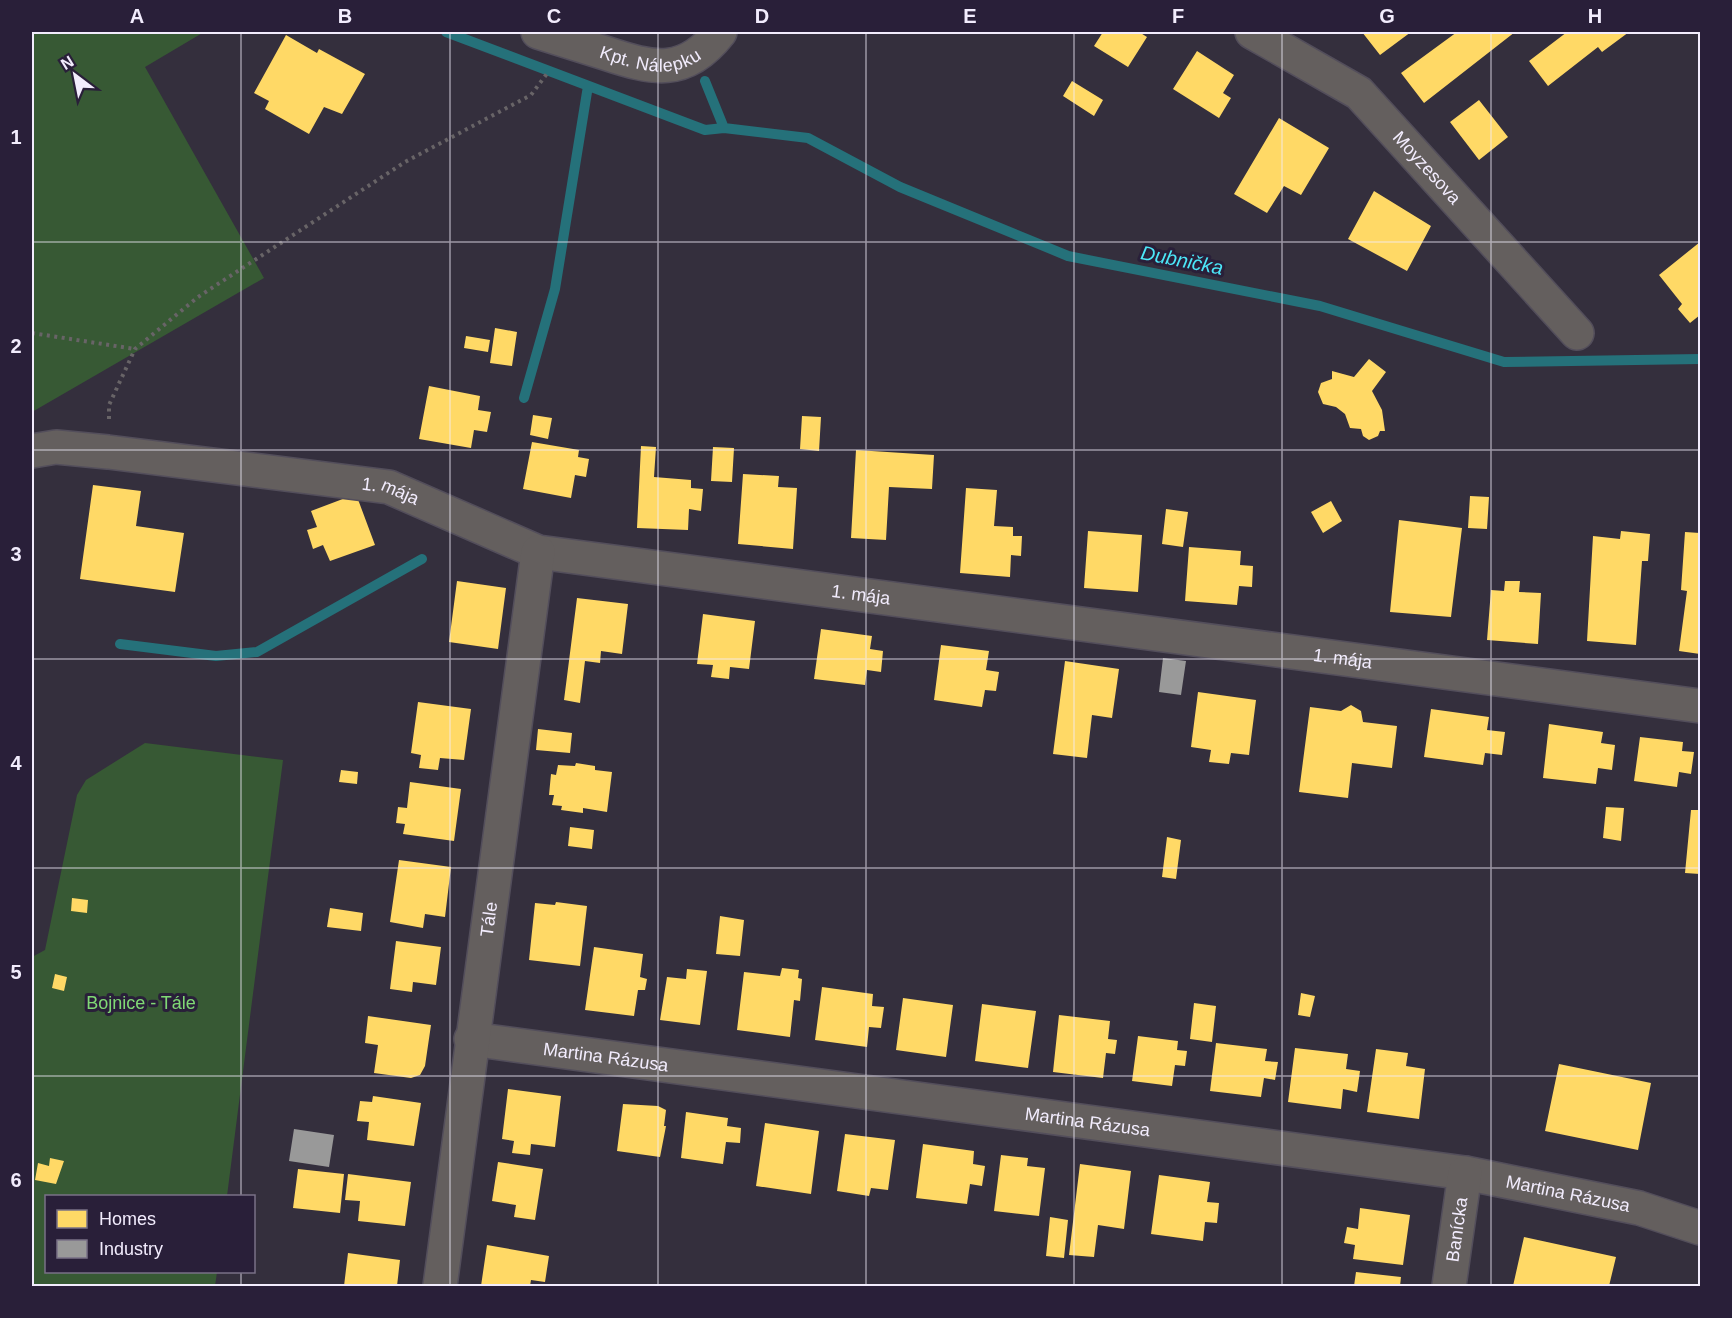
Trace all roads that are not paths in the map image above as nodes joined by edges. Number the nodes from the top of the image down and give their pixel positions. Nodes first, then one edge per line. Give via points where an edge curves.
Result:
1 (538, 32) edge
2 (720, 32) edge
3 (1252, 32) edge
4 (1577, 333) dead end
5 (32, 451) edge
6 (538, 552) junction
7 (1701, 706) edge
8 (471, 1039) junction
9 (1465, 1173) junction
10 (1701, 1228) edge
11 (440, 1287) edge
12 (1449, 1287) edge

1 - 2 street, Kpt. Nálepku via 647,67 681,63 707,49
3 - 4 street, Moyzesova via 1359,93
5 - 6 street, 1. mája via 56,447 108,452 388,487
6 - 7 street, 1. mája
6 - 8 street, Tále
8 - 9 street, Martina Rázusa
8 - 11 street, Tále
9 - 10 street, Martina Rázusa via 1639,1208
9 - 12 street, Banícka

